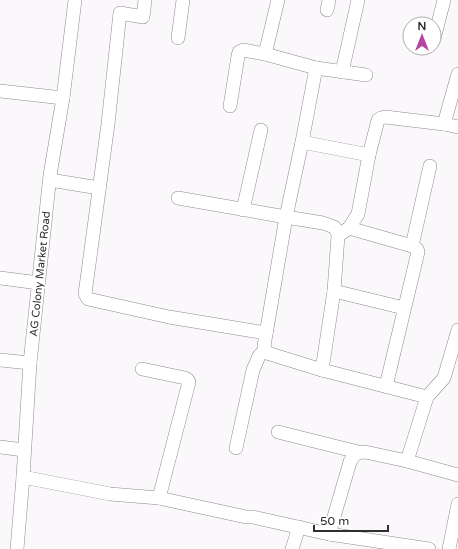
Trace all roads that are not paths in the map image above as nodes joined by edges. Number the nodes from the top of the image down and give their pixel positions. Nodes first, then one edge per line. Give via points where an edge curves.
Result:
1 (75, 0) edge
2 (145, 0) edge
3 (183, 0) edge
4 (278, 0) edge
5 (358, 0) edge
6 (444, 0) edge
7 (440, 16) edge
8 (178, 38) dead end
9 (265, 54) junction
10 (316, 68) junction
11 (342, 72) junction
12 (458, 74) edge
13 (366, 75) dead end
14 (0, 91) edge
15 (63, 98) junction
16 (230, 106) dead end
17 (444, 124) junction
18 (458, 127) edge
19 (261, 130) dead end
20 (302, 142) junction
21 (369, 155) junction
22 (430, 166) dead end
23 (50, 180) junction
24 (99, 188) junction
25 (178, 198) dead end
26 (243, 210) junction
27 (286, 217) junction
28 (349, 228) junction
29 (338, 236) junction
30 (412, 246) junction
31 (0, 278) edge
32 (39, 283) junction
33 (334, 291) junction
34 (404, 308) junction
35 (458, 330) edge
36 (266, 333) junction
37 (265, 350) junction
38 (0, 360) edge
39 (30, 363) junction
40 (142, 369) dead end
41 (322, 370) junction
42 (386, 386) junction
43 (427, 397) junction
44 (278, 432) dead end
45 (0, 447) edge
46 (236, 448) dead end
47 (24, 450) junction
48 (358, 452) junction
49 (407, 461) junction
50 (458, 475) edge
51 (23, 477) junction
52 (159, 498) junction
53 (458, 504) edge
54 (299, 527) junction
55 (329, 534) junction
56 (17, 549) edge
57 (292, 549) edge
58 (429, 549) edge
59 (449, 549) edge

1 - 15 street, AG Colony Market Road
2 - 24 street via 143,17 120,14
3 - 8 street
4 - 9 street
5 - 11 street
6 - 7 street
9 - 10 street
9 - 16 street via 246,50 239,52
10 - 11 street
10 - 20 street
11 - 13 street
12 - 17 street
14 - 15 street
15 - 23 street, AG Colony Market Road
17 - 18 street
17 - 21 street via 381,118 376,124
19 - 26 street
20 - 21 street
20 - 27 street
21 - 28 street via 358,214
22 - 30 street
23 - 24 street
23 - 32 street, AG Colony Market Road
24 - 36 street via 85,294 88,299 169,317
25 - 26 street
26 - 27 street
27 - 29 street via 331,224
27 - 36 street
28 - 29 street
28 - 30 street
29 - 33 street
30 - 34 street via 417,249 418,254
31 - 32 street
32 - 39 street, AG Colony Market Road
33 - 34 street
33 - 41 street
34 - 42 street
35 - 43 street via 444,378
36 - 37 street
37 - 41 street via 272,355
37 - 46 street via 255,362
38 - 39 street
39 - 47 street, AG Colony Market Road
40 - 52 street via 185,378 189,382
41 - 42 street
42 - 43 street
43 - 49 street
44 - 48 street
45 - 47 street
47 - 51 street, AG Colony Market Road
48 - 49 street
48 - 55 street via 350,462
49 - 50 street
51 - 52 street via 110,494
51 - 56 street, AG Colony Market Road
52 - 54 street
53 - 59 street
54 - 55 street
54 - 57 street
55 - 58 street

